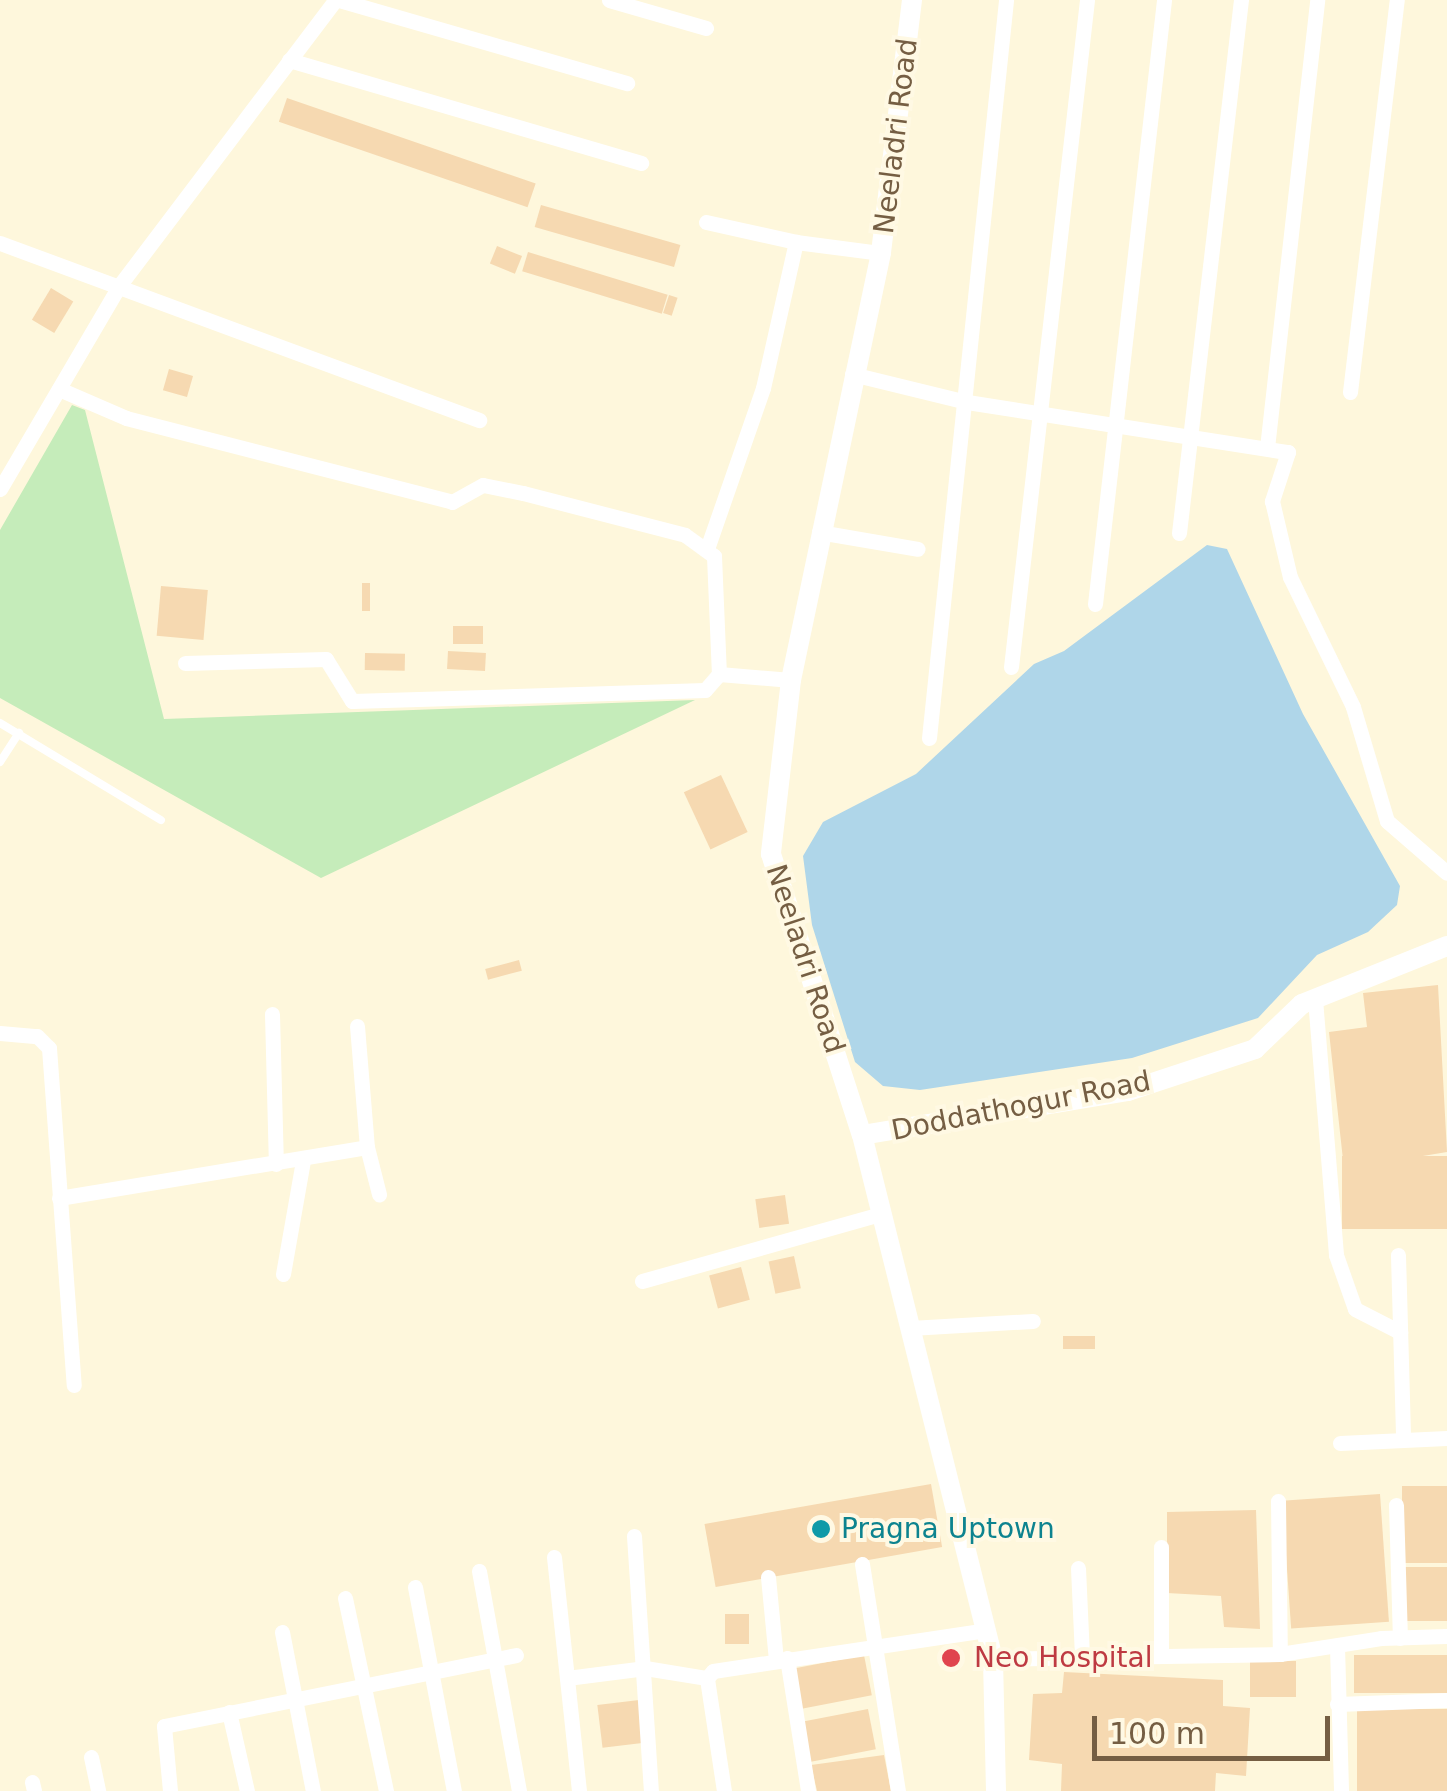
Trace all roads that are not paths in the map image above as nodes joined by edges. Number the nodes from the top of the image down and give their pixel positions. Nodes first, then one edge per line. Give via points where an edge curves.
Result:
1 (337, 0) edge
2 (609, 0) edge
3 (912, 0) edge
4 (1006, 0) edge
5 (1087, 0) edge
6 (1164, 0) edge
7 (1240, 0) edge
8 (1317, 0) edge
9 (1397, 0) edge
10 (706, 28) dead end
11 (290, 60) junction
12 (627, 83) dead end
13 (641, 163) dead end
14 (706, 222) dead end
15 (796, 242) junction
16 (0, 243) edge
17 (881, 253) junction
18 (118, 286) junction
19 (852, 374) junction
20 (59, 389) junction
21 (1350, 392) dead end
22 (966, 402) junction
23 (1041, 412) junction
24 (479, 420) dead end
25 (1117, 424) junction
26 (1188, 436) junction
27 (1267, 448) junction
28 (0, 489) edge
29 (818, 532) junction
30 (1179, 533) dead end
31 (708, 546) junction
32 (918, 549) dead end
33 (1095, 604) dead end
34 (185, 662) dead end
35 (1011, 666) dead end
36 (719, 674) junction
37 (792, 680) junction
38 (0, 723) edge
39 (19, 733) junction
40 (928, 738) dead end
41 (0, 762) edge
42 (161, 820) dead end
43 (1447, 873) edge
44 (1447, 946) edge
45 (1315, 998) junction
46 (272, 1014) dead end
47 (357, 1026) dead end
48 (0, 1033) edge
49 (862, 1135) junction
50 (367, 1147) junction
51 (303, 1160) junction
52 (276, 1164) junction
53 (379, 1194) dead end
54 (59, 1198) junction
55 (882, 1214) junction
56 (1398, 1255) dead end
57 (284, 1274) dead end
58 (642, 1281) dead end
59 (1033, 1321) dead end
60 (910, 1328) junction
61 (1400, 1332) junction
62 (74, 1385) dead end
63 (1447, 1438) edge
64 (1403, 1439) junction
65 (1340, 1443) dead end
66 (1278, 1501) dead end
67 (1396, 1505) dead end
68 (634, 1536) dead end
69 (1161, 1547) dead end
70 (554, 1557) dead end
71 (862, 1564) dead end
72 (1078, 1568) dead end
73 (478, 1571) dead end
74 (768, 1577) dead end
75 (415, 1587) dead end
76 (345, 1598) dead end
77 (986, 1630) junction
78 (282, 1632) dead end
79 (1447, 1636) edge
80 (1400, 1638) junction
81 (876, 1646) junction
82 (1338, 1646) junction
83 (1280, 1654) junction
84 (516, 1655) dead end
85 (1082, 1655) junction
86 (1161, 1655) junction
87 (495, 1659) junction
88 (781, 1659) junction
89 (993, 1659) junction
90 (645, 1668) junction
91 (431, 1672) junction
92 (567, 1678) junction
93 (707, 1678) junction
94 (363, 1685) junction
95 (292, 1698) junction
96 (1447, 1700) edge
97 (1338, 1704) junction
98 (229, 1712) junction
99 (91, 1757) dead end
100 (98, 1791) edge
101 (170, 1791) edge
102 (247, 1791) edge
103 (313, 1791) edge
104 (386, 1791) edge
105 (454, 1791) edge
106 (519, 1791) edge
107 (579, 1791) edge
108 (652, 1791) edge
109 (724, 1791) edge
110 (808, 1791) edge
111 (898, 1791) edge
112 (996, 1791) edge
113 (1341, 1791) edge

1 - 11 street
1 - 12 street
2 - 10 street
3 - 17 street, Neeladri Road
4 - 22 street
5 - 23 street
6 - 25 street
7 - 26 street
8 - 27 street
9 - 21 street
11 - 13 street
11 - 18 street
14 - 15 street
15 - 17 street
15 - 31 street via 763,388
16 - 18 street
17 - 19 street, Neeladri Road
18 - 20 street
18 - 24 street
19 - 22 street
19 - 29 street, Neeladri Road
20 - 28 street
20 - 31 street via 126,418 452,502 483,485
22 - 23 street
22 - 40 street
23 - 25 street
23 - 35 street
25 - 26 street
25 - 33 street
26 - 27 street
26 - 30 street
27 - 43 street via 1288,452 1272,501 1290,577 1353,707 1387,820
29 - 32 street
29 - 37 street, Neeladri Road
31 - 36 street via 716,577
34 - 36 street via 326,660 352,701 705,690
36 - 37 street
37 - 49 street, Neeladri Road via 771,854
38 - 39 lane
39 - 41 lane
39 - 42 lane
44 - 45 street, Doddathogur Road
45 - 49 street, Doddathogur Road via 1255,1049 1128,1092
45 - 61 street via 1336,1255 1355,1309
46 - 52 street
47 - 50 street
48 - 54 street via 36,1036 49,1048
49 - 55 street, Neeladri Road
50 - 51 street
50 - 53 street
51 - 52 street
51 - 57 street
52 - 54 street
54 - 62 street
55 - 58 street
55 - 60 street, Neeladri Road
56 - 61 street
59 - 60 street
60 - 77 street, Neeladri Road
61 - 64 street
63 - 64 street
64 - 65 street
66 - 83 street
67 - 80 street
68 - 90 street
69 - 86 street
70 - 92 street
71 - 81 street
72 - 85 street
73 - 87 street
74 - 88 street
75 - 91 street
76 - 94 street
77 - 81 street
77 - 89 street, Neeladri Road
78 - 95 street
79 - 80 street
80 - 82 street
81 - 88 street
81 - 111 street
82 - 83 street
82 - 97 street
83 - 86 street
84 - 87 street
85 - 86 street
85 - 89 street
87 - 91 street
87 - 106 street
88 - 93 street via 713,1671
88 - 110 street
89 - 112 street, Neeladri Road
90 - 92 street
90 - 93 street
90 - 108 street
91 - 94 street
91 - 105 street
92 - 107 street
93 - 109 street
94 - 95 street
94 - 104 street
95 - 98 street
95 - 103 street
96 - 97 street
97 - 113 street
98 - 101 street via 160,1732
98 - 102 street
99 - 100 street

